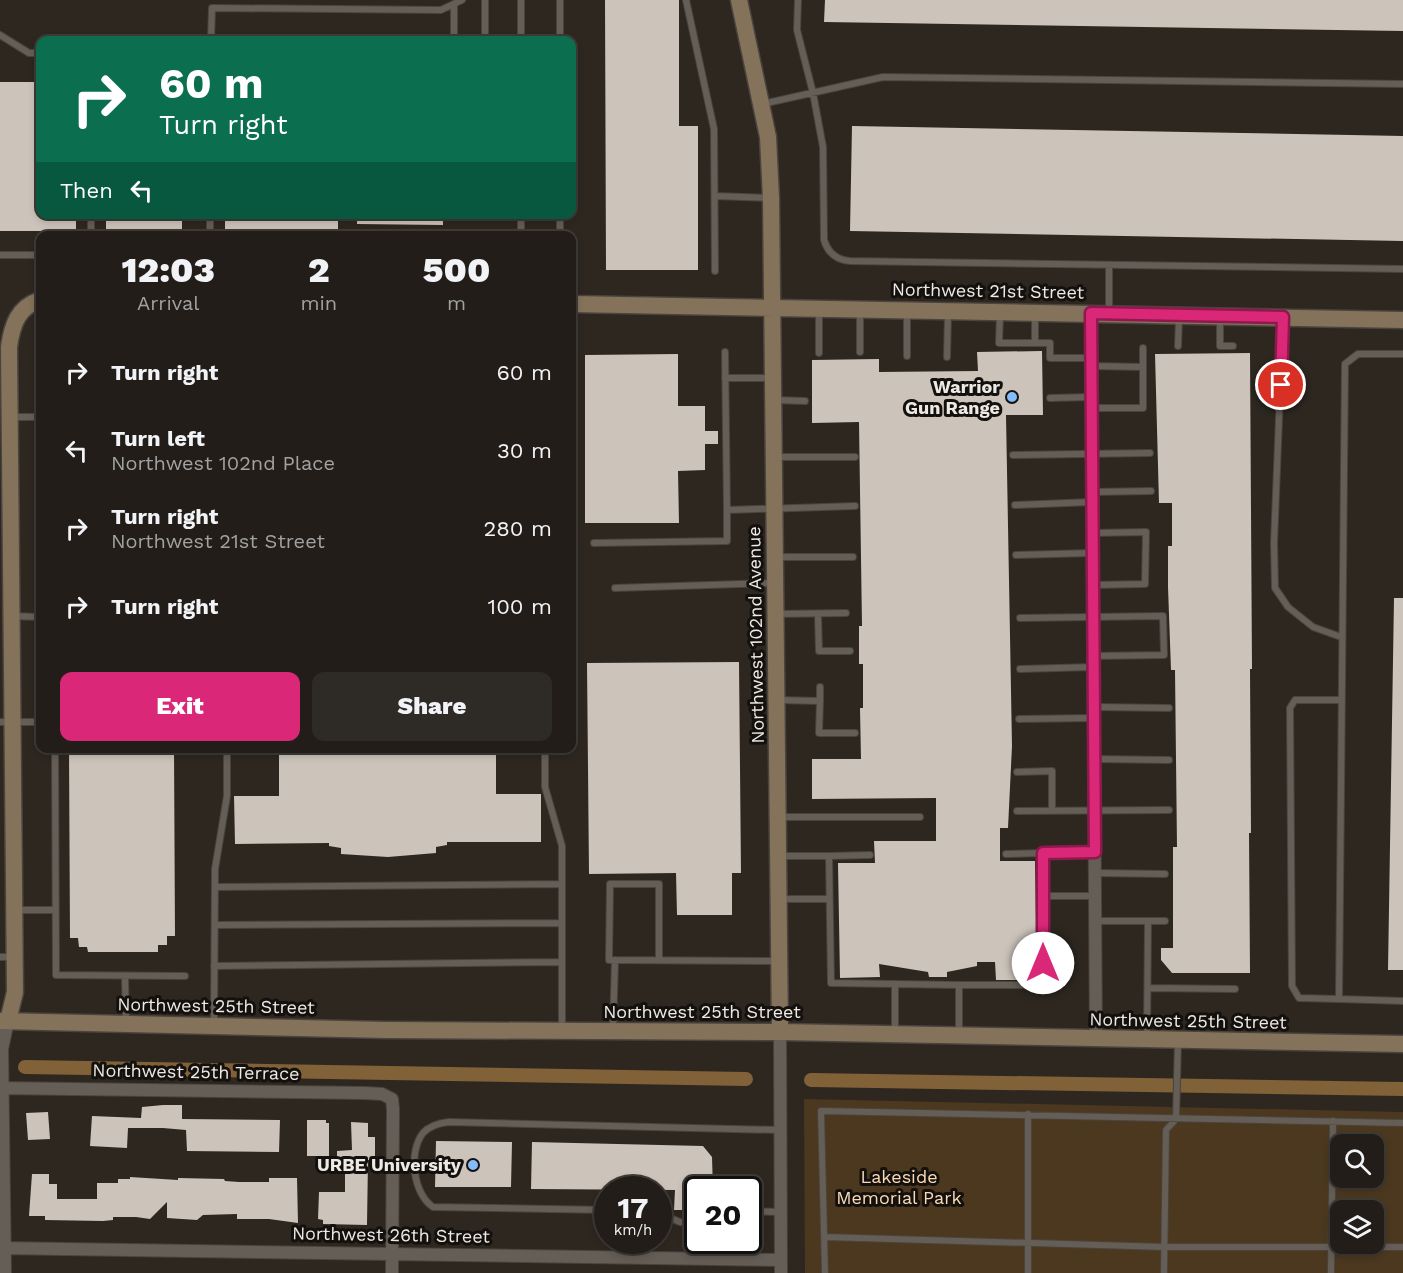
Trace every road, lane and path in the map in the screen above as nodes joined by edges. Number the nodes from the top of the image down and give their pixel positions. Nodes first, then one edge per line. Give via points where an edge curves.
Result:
1 (462, 0) edge
2 (485, 0) edge
3 (521, 0) edge
4 (560, 0) edge
5 (686, 0) edge
6 (739, 0) edge
7 (798, 0) edge
8 (454, 4) junction
9 (0, 35) edge
10 (211, 36) edge
11 (454, 36) edge
12 (485, 36) edge
13 (521, 36) edge
14 (560, 36) edge
15 (36, 53) edge
16 (1403, 84) edge
17 (813, 93) junction
18 (761, 104) junction
19 (714, 196) junction
20 (771, 198) junction
21 (0, 255) edge
22 (36, 255) edge
23 (1109, 265) junction
24 (1403, 269) edge
25 (715, 272) dead end
26 (36, 302) edge
27 (576, 304) edge
28 (772, 308) junction
29 (819, 308) junction
30 (860, 309) junction
31 (907, 310) junction
32 (948, 310) junction
33 (1000, 311) junction
34 (1035, 312) junction
35 (1091, 313) junction
36 (1108, 313) junction
37 (1179, 315) junction
38 (1220, 316) junction
39 (1283, 317) junction
40 (1403, 320) edge
41 (1035, 343) junction
42 (1178, 346) dead end
43 (1233, 346) dead end
44 (1143, 348) dead end
45 (725, 352) dead end
46 (860, 352) dead end
47 (819, 353) dead end
48 (1403, 354) edge
49 (907, 356) dead end
50 (947, 357) dead end
51 (1092, 362) junction
52 (1143, 367) junction
53 (725, 378) junction
54 (773, 378) junction
55 (1050, 398) dead end
56 (773, 400) junction
57 (805, 401) dead end
58 (1092, 402) junction
59 (10, 417) junction
60 (36, 417) edge
61 (1092, 453) junction
62 (1150, 453) dead end
63 (1014, 455) dead end
64 (774, 457) junction
65 (855, 457) dead end
66 (1151, 492) dead end
67 (1093, 497) junction
68 (1015, 505) dead end
69 (855, 506) dead end
70 (774, 508) junction
71 (727, 510) junction
72 (5, 529) edge
73 (1093, 533) junction
74 (594, 543) dead end
75 (1093, 553) junction
76 (1016, 555) dead end
77 (775, 556) junction
78 (853, 557) dead end
79 (775, 583) junction
80 (1093, 585) junction
81 (615, 588) dead end
82 (776, 614) junction
83 (818, 614) junction
84 (846, 614) dead end
85 (12, 616) junction
86 (1093, 616) junction
87 (36, 617) edge
88 (1020, 618) dead end
89 (1341, 637) junction
90 (850, 651) dead end
91 (1094, 662) junction
92 (1020, 669) dead end
93 (820, 687) dead end
94 (776, 700) junction
95 (1340, 700) junction
96 (820, 701) junction
97 (1169, 708) dead end
98 (1094, 712) junction
99 (1019, 719) dead end
100 (7, 722) edge
101 (36, 722) edge
102 (855, 733) dead end
103 (55, 753) edge
104 (227, 753) edge
105 (545, 753) edge
106 (1094, 759) junction
107 (1169, 760) dead end
108 (1017, 772) dead end
109 (1094, 810) junction
110 (1168, 810) dead end
111 (1017, 811) dead end
112 (1052, 811) junction
113 (778, 817) junction
114 (920, 817) dead end
115 (1095, 852) junction
116 (1043, 853) junction
117 (1006, 854) dead end
118 (870, 855) dead end
119 (778, 856) junction
120 (829, 856) junction
121 (1095, 873) junction
122 (1166, 874) dead end
123 (561, 884) junction
124 (215, 887) junction
125 (1043, 896) junction
126 (1095, 896) junction
127 (779, 899) junction
128 (829, 899) junction
129 (14, 910) junction
130 (55, 910) junction
131 (1095, 921) junction
132 (1148, 921) junction
133 (1165, 921) dead end
134 (561, 923) junction
135 (214, 925) junction
136 (7, 957) edge
137 (615, 960) junction
138 (659, 960) junction
139 (779, 961) junction
140 (562, 962) junction
141 (214, 966) junction
142 (125, 976) junction
143 (185, 976) dead end
144 (895, 984) junction
145 (959, 985) junction
146 (1148, 988) junction
147 (1235, 989) dead end
148 (1338, 999) junction
149 (1403, 1001) edge
150 (4, 1021) edge
151 (126, 1024) junction
152 (214, 1026) junction
153 (562, 1030) junction
154 (613, 1031) junction
155 (780, 1032) junction
156 (895, 1035) junction
157 (959, 1036) junction
158 (1096, 1040) junction
159 (1147, 1041) junction
160 (1178, 1041) junction
161 (1403, 1044) edge
162 (2, 1088) edge
163 (1028, 1114) junction
164 (1176, 1119) junction
165 (1334, 1121) junction
166 (1403, 1123) edge
167 (779, 1130) junction
168 (1332, 1200) edge
169 (594, 1210) edge
170 (762, 1211) edge
171 (780, 1212) junction
172 (825, 1237) junction
173 (1028, 1243) junction
174 (1330, 1246) edge
175 (1165, 1247) junction
176 (1384, 1247) edge
177 (1403, 1247) edge
178 (2, 1248) edge
179 (391, 1253) junction
180 (1331, 1254) edge
181 (781, 1267) edge
182 (5, 1273) edge
183 (392, 1273) edge
184 (825, 1273) edge
185 (1028, 1273) edge
186 (1164, 1273) edge
187 (1331, 1273) edge

1 - 8 lane
2 - 12 lane
3 - 13 lane
4 - 14 lane
5 - 19 lane via 714,129
6 - 18 street, Northwest 102nd Avenue
7 - 17 lane via 797,30
8 - 10 lane via 441,10 212,8
8 - 11 lane
9 - 15 lane via 29,53
16 - 17 lane via 882,77
17 - 18 lane
17 - 23 lane via 823,147 824,240 836,258
18 - 20 street, Northwest 102nd Avenue via 768,137
19 - 20 lane
19 - 25 lane
20 - 28 street, Northwest 102nd Avenue
21 - 22 lane
23 - 24 lane
23 - 36 lane
26 - 59 street via 23,309 11,330
27 - 28 street, Northwest 21st Street
28 - 29 street, Northwest 21st Street
28 - 54 street, Northwest 102nd Avenue
29 - 30 street, Northwest 21st Street
29 - 47 lane
30 - 31 street, Northwest 21st Street
30 - 46 lane
31 - 32 street, Northwest 21st Street
31 - 49 lane
32 - 33 street, Northwest 21st Street
32 - 50 lane
33 - 34 street, Northwest 21st Street
33 - 41 lane via 999,343
34 - 35 street, Northwest 21st Street
34 - 41 lane
35 - 36 street, Northwest 21st Street
35 - 51 street
36 - 37 street, Northwest 21st Street
37 - 38 street, Northwest 21st Street
37 - 42 lane
38 - 39 street, Northwest 21st Street
38 - 43 lane via 1220,346
39 - 40 street, Northwest 21st Street
39 - 89 lane via 1275,588 1288,608 1313,627
41 - 51 lane via 1050,343 1050,358
44 - 52 lane
45 - 53 lane
48 - 89 lane via 1358,354 1345,364
51 - 52 lane
51 - 58 street
52 - 58 lane via 1143,408
53 - 54 lane
53 - 71 lane
54 - 56 street, Northwest 102nd Avenue
55 - 58 lane
56 - 57 lane
56 - 64 street, Northwest 102nd Avenue
58 - 61 street
59 - 60 lane
59 - 72 street
61 - 62 lane
61 - 63 lane
61 - 67 street
64 - 65 lane
64 - 70 street, Northwest 102nd Avenue
66 - 67 lane
67 - 68 lane
67 - 73 street
69 - 70 lane
70 - 71 lane
70 - 77 street, Northwest 102nd Avenue
71 - 74 lane via 727,541
72 - 85 street
73 - 75 street
73 - 80 lane via 1146,532 1145,584
75 - 76 lane
75 - 80 street
77 - 78 lane
77 - 79 street, Northwest 102nd Avenue
79 - 81 lane
79 - 82 street, Northwest 102nd Avenue
80 - 86 street
82 - 83 lane
82 - 94 street, Northwest 102nd Avenue
83 - 84 lane
83 - 90 lane via 819,651
85 - 87 lane
85 - 100 street
86 - 88 lane
86 - 91 street
86 - 91 lane via 1163,616 1164,655
89 - 95 lane
91 - 92 lane
91 - 98 street
93 - 96 lane
94 - 96 lane
94 - 113 street, Northwest 102nd Avenue
95 - 148 lane
95 - 148 lane via 1295,700 1290,708 1292,986 1299,998
96 - 102 lane via 819,733
97 - 98 lane
98 - 99 lane
98 - 106 street
100 - 101 lane
100 - 129 street
103 - 130 lane
104 - 124 lane via 227,796 214,869
105 - 123 lane via 545,787 562,846
106 - 107 lane
106 - 109 street
108 - 112 lane via 1052,771
109 - 110 lane
109 - 112 lane
109 - 115 street
111 - 112 lane
113 - 114 lane
113 - 119 street, Northwest 102nd Avenue
115 - 116 lane
115 - 121 street
116 - 117 lane
116 - 125 lane
118 - 120 lane
119 - 120 lane
119 - 127 street, Northwest 102nd Avenue
120 - 128 lane
121 - 122 lane
121 - 126 street
123 - 124 lane
123 - 134 lane
124 - 135 lane
125 - 126 lane
125 - 145 lane via 1043,985
126 - 131 street
127 - 128 lane
127 - 139 street, Northwest 102nd Avenue
128 - 144 lane via 831,983
129 - 130 lane
129 - 136 street
130 - 142 lane via 56,975
131 - 132 lane
131 - 158 street
132 - 133 lane
132 - 146 lane
134 - 135 lane
134 - 140 lane
135 - 141 lane
136 - 150 street via 15,992
137 - 138 lane
137 - 138 lane via 609,960 610,884 659,884
137 - 154 lane
138 - 139 lane
139 - 155 street, Northwest 102nd Avenue
140 - 141 lane
140 - 153 lane
141 - 152 lane
142 - 143 lane
142 - 151 lane
144 - 145 lane
144 - 156 lane
145 - 157 lane
146 - 147 lane
146 - 159 lane
148 - 149 lane
150 - 151 street, Northwest 25th Street
150 - 162 street
151 - 152 street, Northwest 25th Street
152 - 153 street, Northwest 25th Street
153 - 154 street, Northwest 25th Street
154 - 155 street, Northwest 25th Street
155 - 156 street, Northwest 25th Street
155 - 167 street, Northwest 102nd Avenue
156 - 157 street, Northwest 25th Street
157 - 158 street, Northwest 25th Street
158 - 159 street, Northwest 25th Street
159 - 160 street, Northwest 25th Street
160 - 161 street, Northwest 25th Street
160 - 164 lane
162 - 178 street
162 - 179 street, Northwest 25th Terrace via 364,1093 390,1098
163 - 164 lane
163 - 172 lane via 821,1111
163 - 173 lane
164 - 165 lane
164 - 175 lane via 1166,1130
165 - 166 lane
165 - 168 lane
167 - 169 lane via 449,1122 428,1129 417,1144 418,1186 433,1207
167 - 171 street, Northwest 102nd Avenue
170 - 171 lane
171 - 181 street, Northwest 102nd Avenue
172 - 173 lane
172 - 184 lane
173 - 175 lane
173 - 185 lane
174 - 175 lane
175 - 186 lane
176 - 177 lane
178 - 179 street, Northwest 26th Street
178 - 182 street
179 - 181 street, Northwest 26th Street
179 - 183 street
180 - 187 lane

